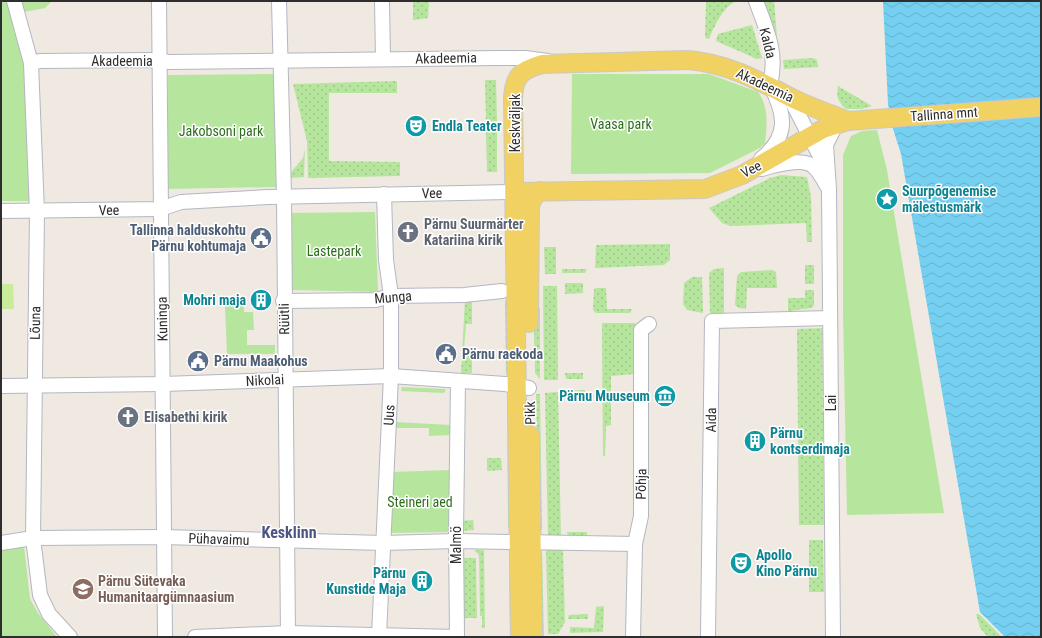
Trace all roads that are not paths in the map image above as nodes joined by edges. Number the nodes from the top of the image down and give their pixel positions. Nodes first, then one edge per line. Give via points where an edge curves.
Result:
1 (14, 1) edge
2 (159, 1) edge
3 (279, 1) edge
4 (382, 1) edge
5 (756, 1) edge
6 (383, 59) junction
7 (159, 61) junction
8 (280, 61) junction
9 (560, 62) junction
10 (32, 64) junction
11 (770, 85) junction
12 (789, 96) junction
13 (1041, 107) edge
14 (850, 122) junction
15 (810, 136) junction
16 (827, 169) junction
17 (742, 175) junction
18 (829, 189) junction
19 (540, 191) junction
20 (515, 192) junction
21 (384, 194) junction
22 (284, 196) junction
23 (160, 209) junction
24 (1, 211) edge
25 (37, 212) junction
26 (502, 291) dead end
27 (391, 296) junction
28 (289, 301) junction
29 (830, 318) junction
30 (645, 327) dead end
31 (391, 376) junction
32 (284, 379) junction
33 (458, 381) junction
34 (163, 384) junction
35 (34, 385) junction
36 (1, 386) edge
37 (524, 387) junction
38 (163, 537) junction
39 (33, 538) junction
40 (286, 541) junction
41 (456, 541) junction
42 (1, 543) edge
43 (383, 543) junction
44 (526, 543) junction
45 (635, 544) junction
46 (288, 635) edge
47 (379, 636) junction
48 (70, 637) edge
49 (165, 637) edge
50 (195, 637) edge
51 (458, 637) edge
52 (520, 637) edge
53 (533, 637) edge
54 (633, 637) edge
55 (708, 637) edge
56 (833, 637) edge

1 - 10 street, Lõuna
2 - 7 street, Kuninga
3 - 8 street, Rüütli
4 - 6 street
5 - 11 street, Kalda via 774,58
6 - 8 street, Akadeemia
6 - 9 street, Akadeemia via 525,58
7 - 8 street, Akadeemia
7 - 10 street, Akadeemia via 40,61
7 - 23 street, Kuninga
8 - 22 street, Rüütli
9 - 11 main road, Akadeemia via 705,61
9 - 20 main road, Keskväljak via 528,68 516,81 513,98
10 - 25 street, Lõuna
11 - 12 main road, Akadeemia
11 - 17 street via 779,102 782,120 780,135 773,149
12 - 14 main road, Akadeemia
12 - 15 street, Lai
13 - 14 main road, Tallinna mnt
14 - 15 main road, Vee
14 - 16 street, Lai via 828,137
15 - 16 street, Lai
15 - 17 main road, Vee
16 - 18 street, Lai
17 - 18 street via 777,164 808,163 814,166
17 - 19 main road, Vee via 705,189
18 - 29 street, Lai
19 - 20 main road, Vee
19 - 37 main road, Pikk via 530,205
20 - 21 street, Vee
20 - 37 main road, Pikk
21 - 22 street, Vee
21 - 27 street, Uus via 386,260
22 - 23 street, Vee via 181,202
22 - 28 street, Rüütli
23 - 25 street, Vee
23 - 34 street, Kuninga
24 - 25 street, Vee
25 - 35 street, Lõuna
26 - 27 street, Munga via 464,295
27 - 28 street, Munga via 376,300
27 - 31 street, Uus
28 - 32 street, Rüütli
29 - 55 street, Aida via 712,321
29 - 56 street, Lai
30 - 45 street, Põhja via 641,516
31 - 32 street, Nikolai
31 - 33 street, Nikolai
31 - 43 street, Uus
32 - 34 street, Nikolai
32 - 40 street, Rüütli
33 - 37 street, Nikolai
33 - 41 street, Malmö
34 - 35 street, Nikolai
34 - 38 street, Kuninga
35 - 36 street, Nikolai
35 - 39 street, Lõuna
37 - 44 main road, Pikk
38 - 39 street, Pühavaimu
38 - 40 street, Pühavaimu
38 - 49 street, Kuninga
39 - 42 street, Pühavaimu
39 - 48 street, Lõuna via 40,595 49,614
40 - 43 street, Pühavaimu
40 - 46 street, Rüütli
41 - 43 street, Pühavaimu
41 - 44 street, Pühavaimu
41 - 51 street, Malmö
43 - 47 street, Uus
44 - 45 street, Pühavaimu
44 - 52 main road, Pikk
44 - 53 main road, Pikk
45 - 54 street, Põhja
46 - 47 street
46 - 50 street
47 - 51 street

